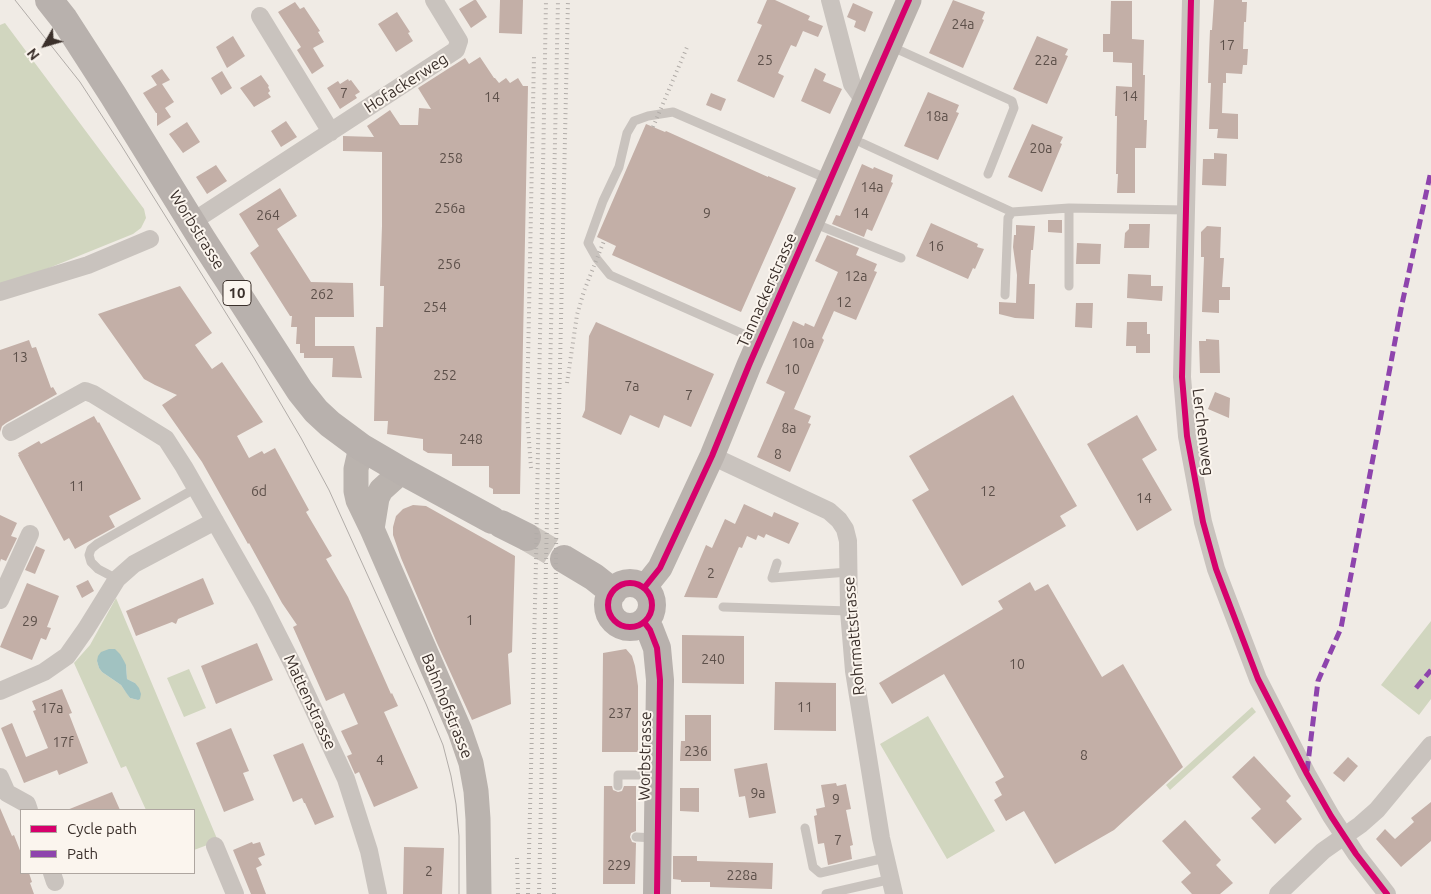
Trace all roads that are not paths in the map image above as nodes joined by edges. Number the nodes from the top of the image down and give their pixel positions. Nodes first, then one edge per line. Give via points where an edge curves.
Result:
1 (49, 0) edge
2 (434, 0) edge
3 (830, 0) edge
4 (909, 0) edge
5 (1191, 0) edge
6 (260, 16) dead end
7 (889, 46) junction
8 (865, 102) junction
9 (331, 132) junction
10 (862, 143) dead end
11 (988, 174) dead end
12 (830, 180) junction
13 (1069, 208) junction
14 (1185, 210) junction
15 (1012, 212) junction
16 (192, 222) junction
17 (811, 223) junction
18 (150, 239) dead end
19 (901, 258) dead end
20 (1069, 286) dead end
21 (0, 292) edge
22 (1005, 295) dead end
23 (760, 341) junction
24 (11, 432) dead end
25 (361, 447) junction
26 (712, 456) junction
27 (402, 471) junction
28 (196, 488) junction
29 (215, 521) junction
30 (372, 529) junction
31 (30, 534) dead end
32 (527, 538) tunnel mouth
33 (564, 560) tunnel mouth
34 (777, 563) dead end
35 (848, 572) junction
36 (117, 579) junction
37 (644, 588) junction
38 (613, 592) junction
39 (0, 600) edge
40 (723, 607) dead end
41 (849, 611) junction
42 (644, 622) junction
43 (0, 691) edge
44 (1431, 745) edge
45 (658, 775) junction
46 (0, 777) edge
47 (618, 786) dead end
48 (28, 809) edge
49 (805, 828) dead end
50 (1344, 836) junction
51 (215, 846) dead end
52 (885, 858) junction
53 (892, 887) edge
54 (235, 894) edge
55 (378, 894) edge
56 (479, 894) edge
57 (657, 894) edge
58 (826, 894) edge
59 (1278, 894) edge
60 (1387, 894) edge

1 - 16 main road, Worbstrasse / 10
2 - 9 street, Hofackerweg via 460,41 456,50
3 - 8 street via 852,84
4 - 7 street, Tannackerstrasse
5 - 14 street, Lerchenweg
6 - 9 street
7 - 8 street, Tannackerstrasse
7 - 11 lane via 1012,101 1014,108
8 - 12 street, Tannackerstrasse
9 - 16 street, Hofackerweg
10 - 15 lane
12 - 17 street, Tannackerstrasse
12 - 23 lane via 673,112 634,121 627,134 619,167 588,243 597,259 610,275
13 - 14 lane
13 - 15 lane
13 - 20 lane
14 - 50 street, Lerchenweg via 1182,377 1187,436 1203,522 1216,569 1258,679 1307,774
15 - 22 lane via 1008,218
16 - 25 main road, Worbstrasse / 10 via 300,391 330,424
17 - 19 lane
17 - 23 street, Tannackerstrasse
18 - 21 street via 88,265
23 - 26 street, Tannackerstrasse
24 - 28 street, Mattenstrasse via 85,391 166,439
25 - 27 main road, Worbstrasse / 10
25 - 30 street, Bahnhofstrasse via 356,491
26 - 35 street, Rohrmattstrasse via 834,515 845,529 848,541
26 - 37 street, Tannackerstrasse via 660,568
27 - 30 street via 377,498
27 - 32 main road, Worbstrasse / 10
28 - 29 street, Mattenstrasse
28 - 36 lane via 91,549 89,555 98,569
29 - 36 street via 134,564
29 - 55 street, Mattenstrasse via 293,665 346,779 369,851
30 - 56 street, Bahnhofstrasse via 471,763 478,819
31 - 39 street
33 - 38 main road
34 - 35 lane via 772,578
35 - 41 street, Rohrmattstrasse
36 - 43 street via 67,656 44,672
37 - 38 main road via 632,583 624,584
37 - 42 main road via 652,605
38 - 42 main road via 609,608 619,624 626,626
40 - 41 lane
41 - 52 street, Rohrmattstrasse via 854,672
42 - 45 main road, Worbstrasse via 654,638 659,663
44 - 50 street via 1377,810
45 - 47 lane via 618,775
45 - 57 main road, Worbstrasse via 647,837
46 - 48 street via 7,794 26,804
49 - 52 lane via 813,867 820,873
50 - 59 street via 1323,850
50 - 60 street, Lerchenweg
51 - 54 street
52 - 53 street, Rohrmattstrasse
53 - 58 lane via 884,880

